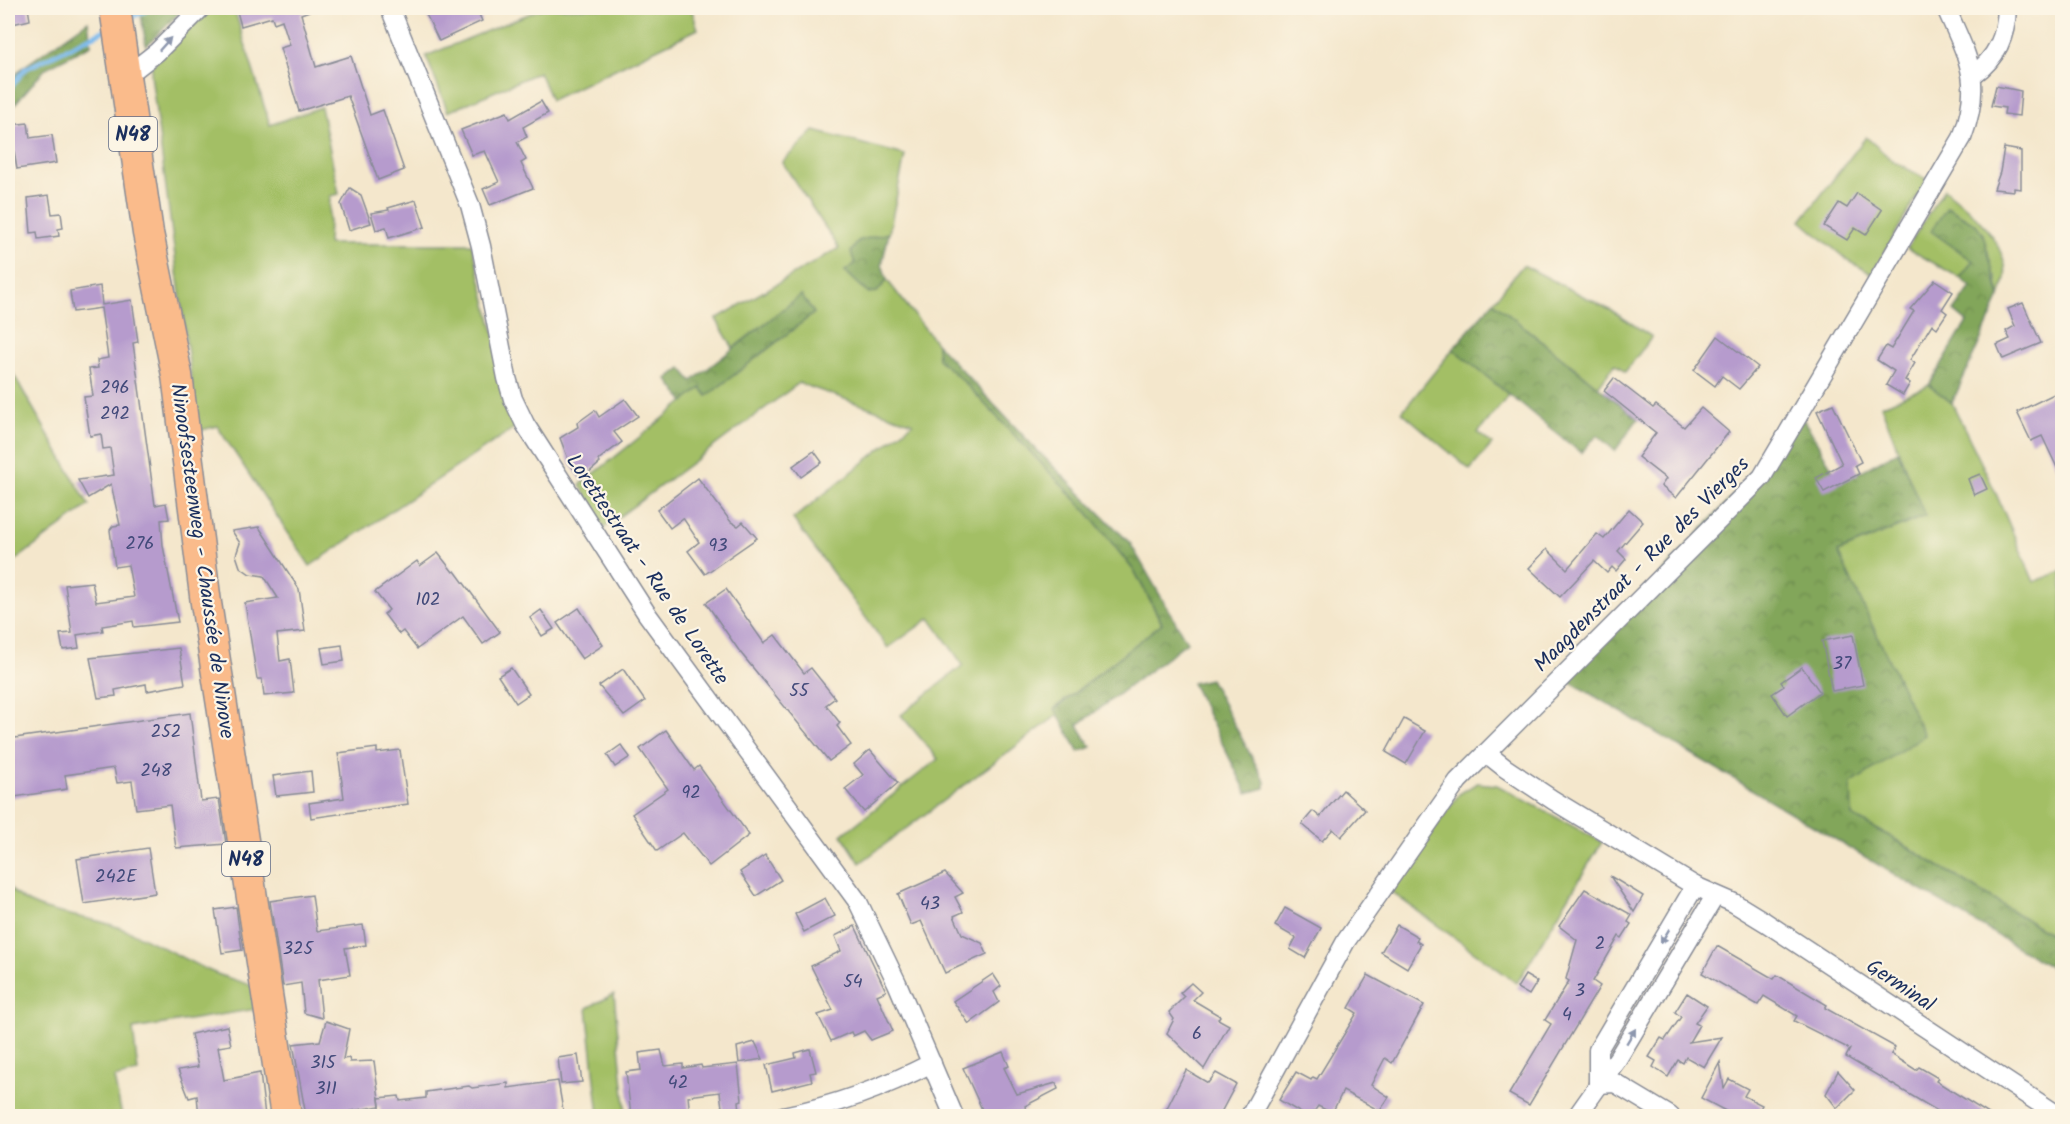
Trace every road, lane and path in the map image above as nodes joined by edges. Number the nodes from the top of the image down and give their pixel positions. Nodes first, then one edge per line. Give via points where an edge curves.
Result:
1 (201, 8) edge
2 (390, 8) edge
3 (1946, 8) edge
4 (2007, 8) edge
5 (116, 17) edge
6 (1973, 75) junction
7 (125, 77) junction
8 (1486, 753) junction
9 (1695, 886) junction
10 (1715, 896) junction
11 (932, 1063) junction
12 (1598, 1084) junction
13 (286, 1116) edge
14 (783, 1116) edge
15 (954, 1116) edge
16 (1250, 1116) edge
17 (1577, 1116) edge
18 (1670, 1116) edge
19 (2059, 1116) edge

7 -> 1 street via 157,52
2 - 11 street, Lorettestraat - Rue de Lorette via 470,205 507,378 525,424 646,614 858,902
3 - 6 street, Maagdenstraat - Rue des Vierges
4 - 6 street via 2007,26 2000,47
5 - 7 main road, Ninoofsesteenweg - Chaussée de Ninove / N48
6 - 8 street, Maagdenstraat - Rue des Vierges via 1974,100 1957,149 1762,477
7 - 13 main road, Ninoofsesteenweg - Chaussée de Ninove / N48 via 148,233 177,375 206,603
8 - 9 street, Germinal via 1527,784
8 - 16 street, Maagdenstraat - Rue des Vierges via 1458,781 1346,941
9 - 10 street, Germinal
9 -> 12 street via 1598,1050
12 -> 10 street via 1618,1058
10 - 19 street, Germinal via 1765,922
11 - 14 street via 908,1076 826,1106
11 - 15 street, Lorettestraat - Rue de Lorette
12 - 17 street
12 - 18 street via 1615,1083

